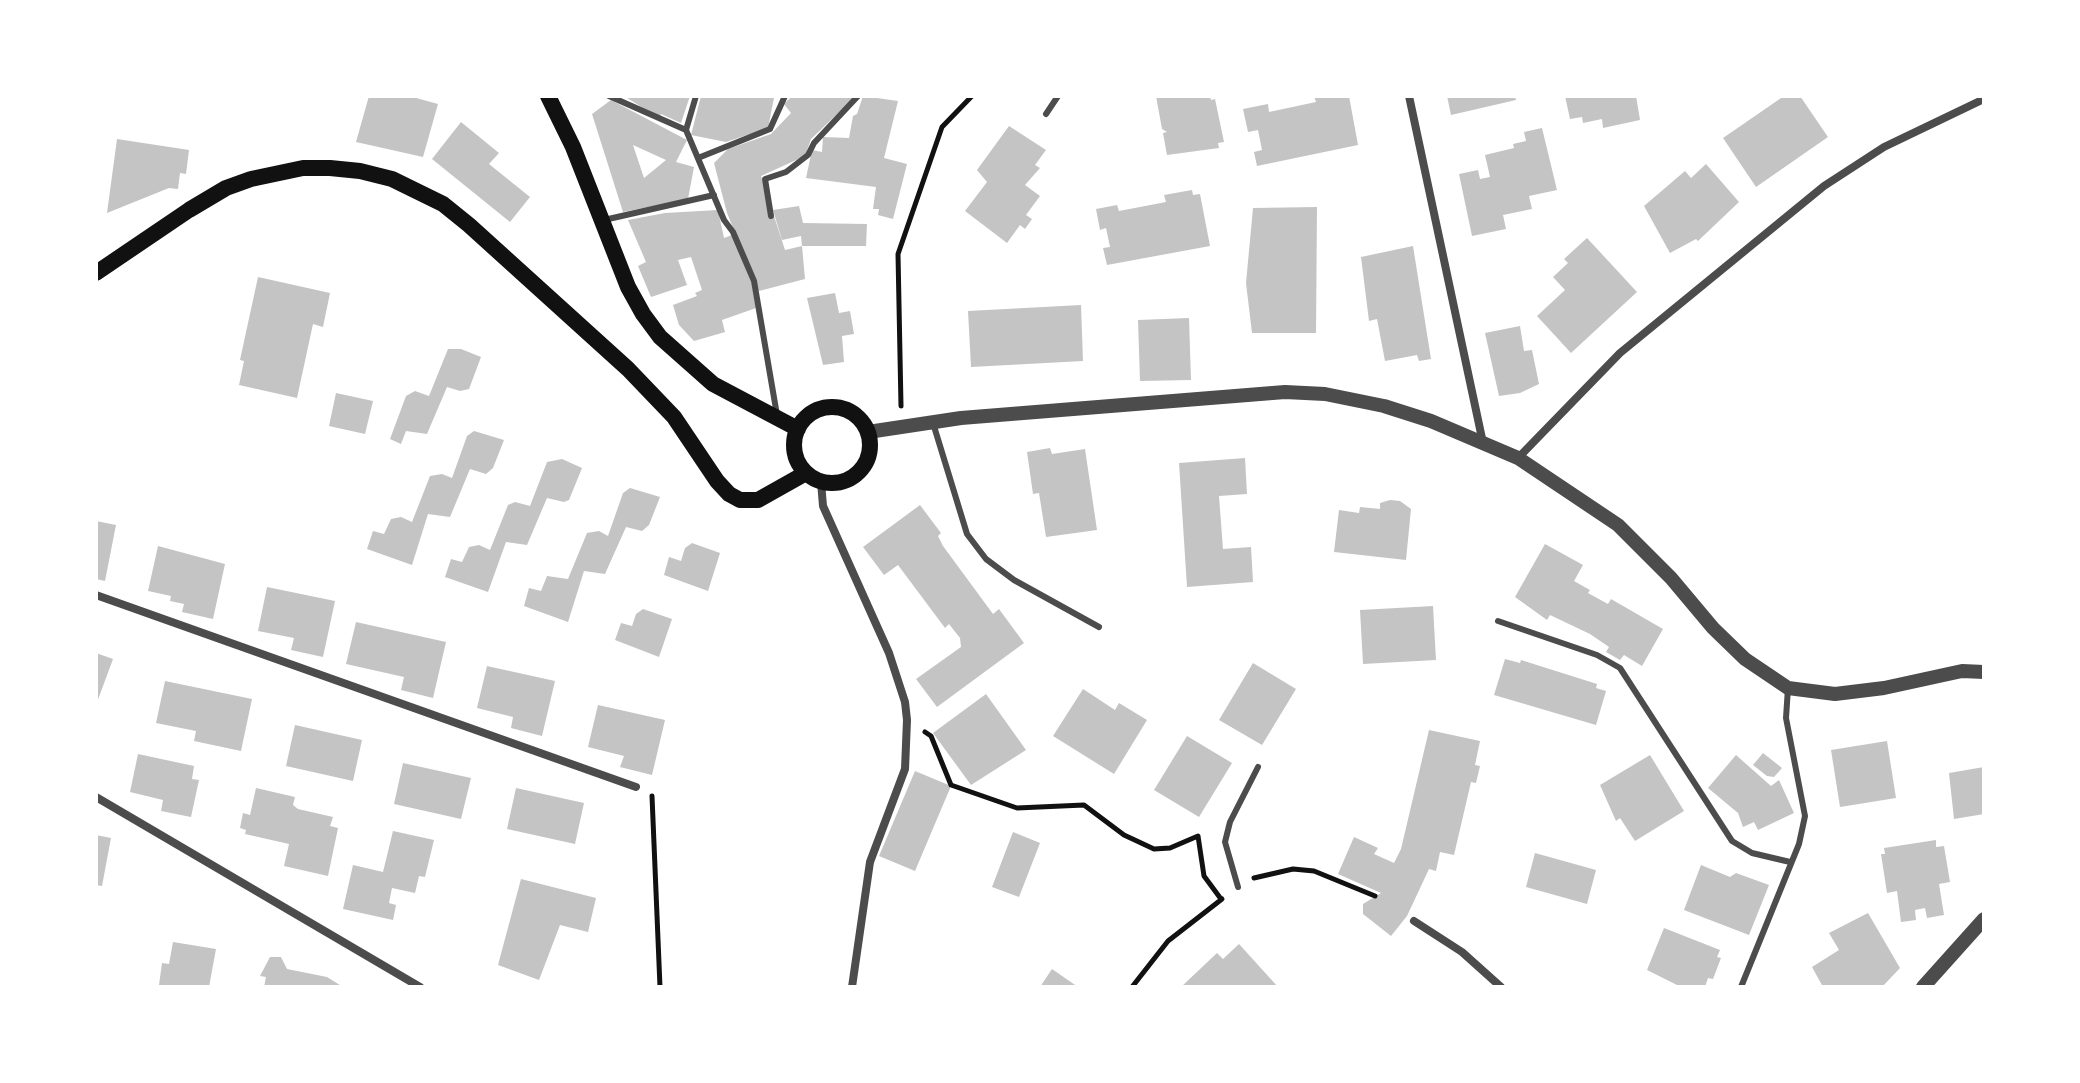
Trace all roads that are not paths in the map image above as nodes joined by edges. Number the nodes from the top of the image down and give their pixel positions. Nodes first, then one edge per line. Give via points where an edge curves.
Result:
1 (548, 96) edge
2 (609, 96) edge
3 (696, 96) edge
4 (785, 96) edge
5 (858, 96) edge
6 (1058, 96) edge
7 (1409, 96) edge
8 (1984, 99) edge
9 (1046, 114) dead end
10 (686, 130) junction
11 (698, 158) junction
12 (714, 195) junction
13 (771, 216) dead end
14 (602, 220) junction
15 (96, 273) edge
16 (778, 419) junction
17 (933, 423) junction
18 (798, 429) junction
19 (868, 432) junction
20 (1483, 443) junction
21 (1518, 458) junction
22 (814, 478) junction
23 (96, 595) edge
24 (1498, 621) dead end
25 (1099, 627) dead end
26 (1984, 672) edge
27 (1788, 688) junction
28 (1258, 767) dead end
29 (636, 787) road end
30 (96, 797) edge
31 (1790, 862) junction
32 (1238, 887) dead end
33 (1984, 919) edge
34 (1414, 921) dead end
35 (420, 987) edge
36 (852, 987) edge
37 (1501, 987) edge
38 (1741, 987) edge
39 (1923, 987) edge

1 - 14 main road
2 - 10 lane
3 - 10 lane
4 - 11 lane via 770,129
5 - 13 lane via 808,155 786,172 765,179
6 - 9 lane
7 - 20 street
8 - 21 street via 1884,147 1824,186 1620,353
10 - 11 lane
11 - 12 lane
12 - 14 lane
12 - 16 lane via 754,281
14 - 16 main road via 628,287 660,337 713,384
15 - 22 main road via 189,210 251,179 330,168 392,179 443,204 628,369 674,417 729,494 758,500
16 - 18 main road
17 - 19 street
17 - 20 street via 1139,402 1312,393 1384,406
17 - 25 lane via 967,534 986,559
18 - 19 main road via 813,413 834,407 855,414
18 - 22 main road via 795,453
19 - 22 main road via 864,467 845,481
20 - 21 street
21 - 27 street via 1618,525 1713,628 1753,666
22 - 36 street via 889,653 907,720 905,769 870,862
23 - 29 street
24 - 31 lane via 1620,668 1732,841 1752,853
26 - 27 street via 1962,671 1835,694
27 - 31 lane via 1786,718 1805,816
28 - 32 lane via 1225,842
30 - 35 street
31 - 38 lane
33 - 39 street
34 - 37 street via 1462,952

